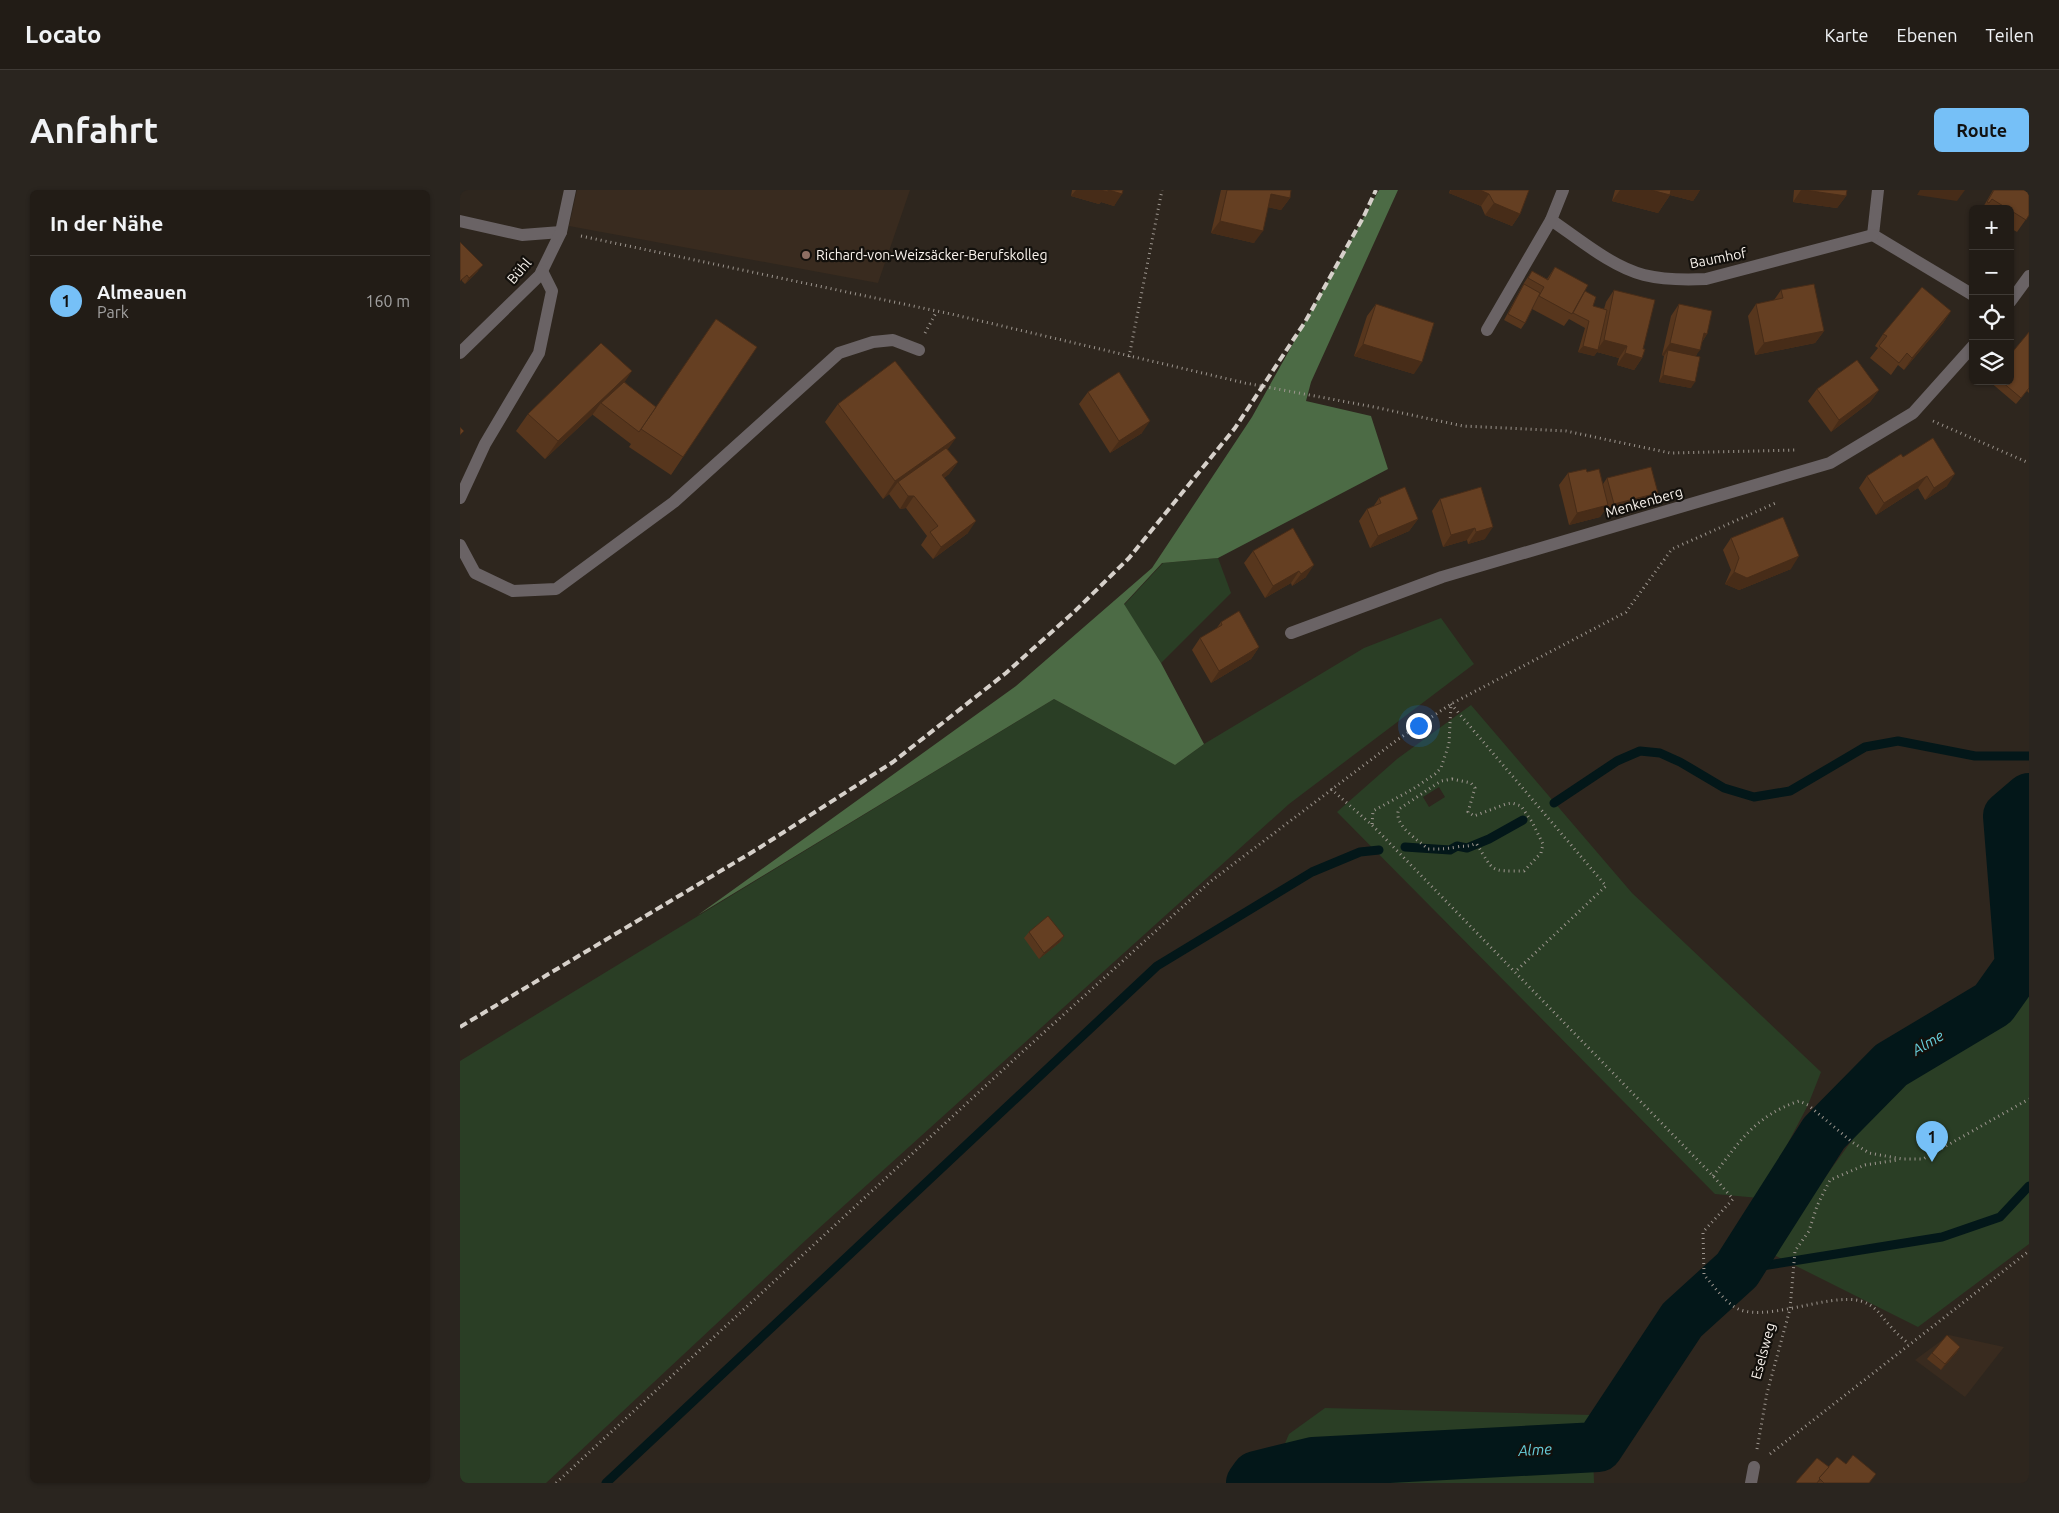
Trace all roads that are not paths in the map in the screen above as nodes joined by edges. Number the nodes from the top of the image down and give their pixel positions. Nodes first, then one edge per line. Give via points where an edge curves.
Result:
1 (570, 190) edge
2 (1563, 190) edge
3 (1878, 190) edge
4 (1551, 220) junction
5 (460, 221) edge
6 (561, 232) junction
7 (1873, 235) junction
8 (542, 271) junction
9 (2029, 276) edge
10 (1969, 293) edge
11 (2014, 297) edge
12 (1487, 330) dead end
13 (919, 350) dead end
14 (1969, 350) edge
15 (460, 353) edge
16 (460, 498) edge
17 (460, 545) edge
18 (1291, 633) dead end
19 (1754, 1467) road end
20 (1751, 1483) edge

1 - 6 street, Bühl
2 - 4 street
3 - 7 street
4 - 7 street, Baumhof via 1610,260 1643,275 1677,280 1706,279
4 - 12 street
5 - 6 street via 522,235
6 - 8 street, Bühl
7 - 10 street
8 - 15 street, Bühl
8 - 16 street via 552,291 539,353 485,444
9 - 11 street
13 - 17 street via 893,340 873,342 839,353 674,502 556,589 513,591 475,573
14 - 18 street, Menkenberg via 1913,412 1830,463 1442,577
19 - 20 street

